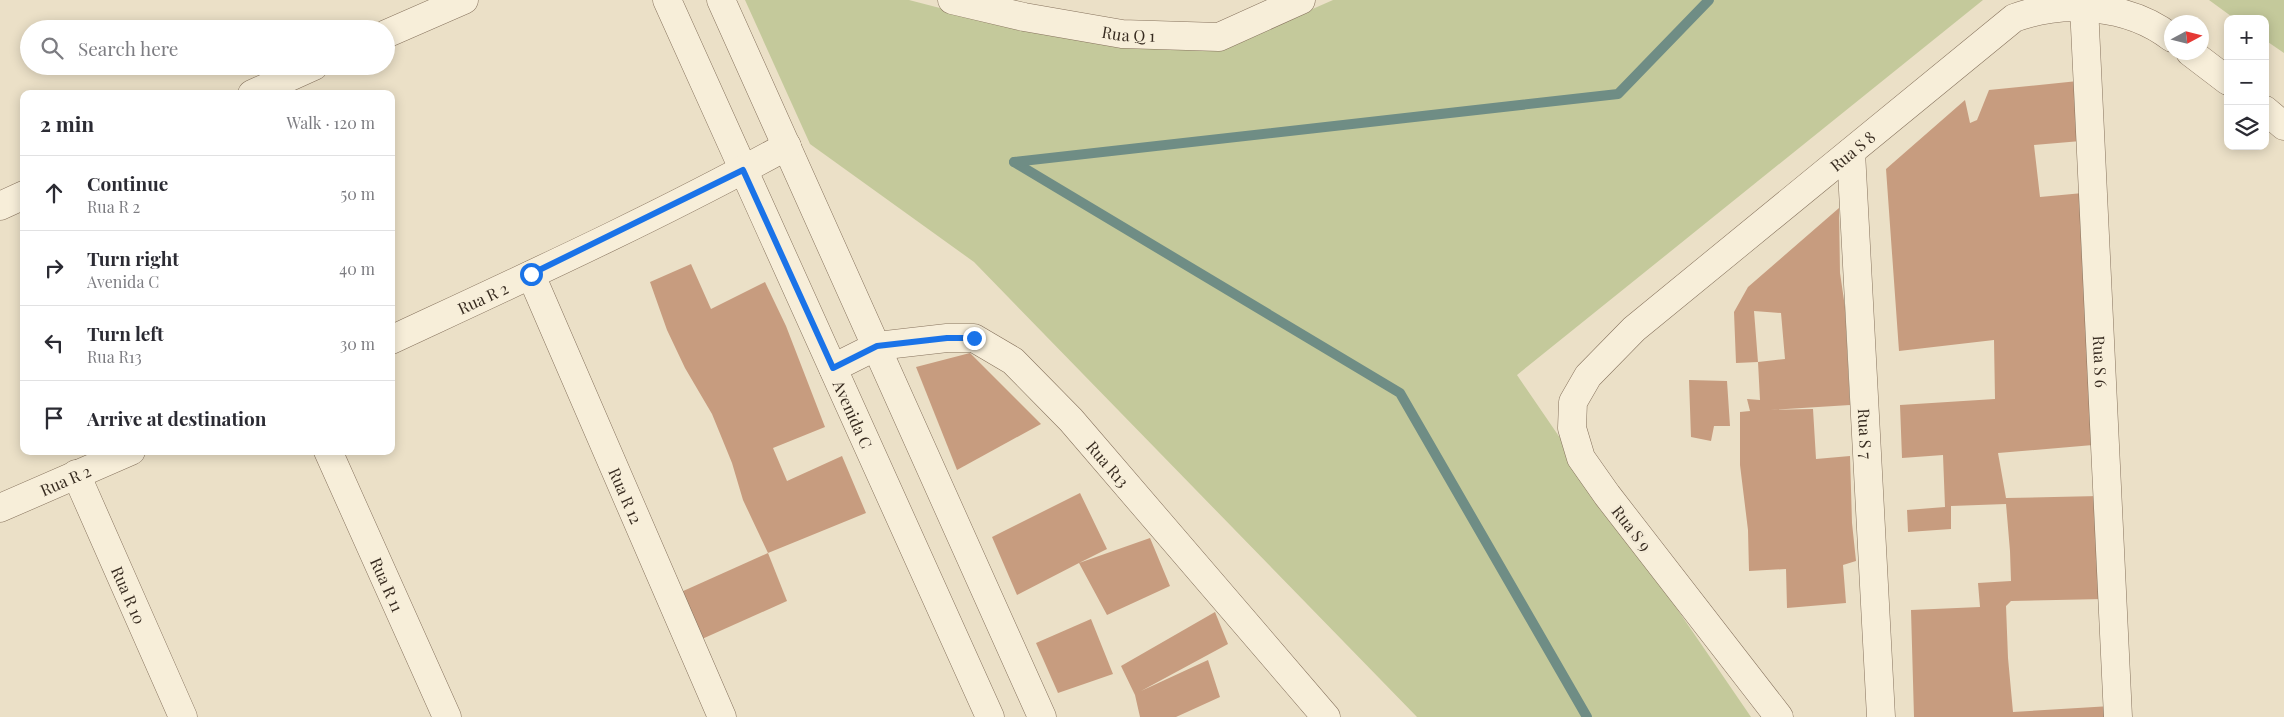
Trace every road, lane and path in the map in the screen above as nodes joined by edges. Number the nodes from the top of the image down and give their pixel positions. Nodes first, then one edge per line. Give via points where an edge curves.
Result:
1 (464, 0) edge
2 (667, 0) edge
3 (721, 0) edge
4 (952, 0) edge
5 (1301, 0) edge
6 (2084, 6) junction
7 (395, 30) edge
8 (2164, 31) edge
9 (2200, 60) edge
10 (294, 75) edge
11 (2224, 78) edge
12 (261, 90) edge
13 (2269, 113) edge
14 (2284, 126) edge
15 (787, 146) junction
16 (1851, 152) junction
17 (743, 170) junction
18 (20, 197) edge
19 (0, 206) edge
20 (531, 274) junction
21 (1634, 329) joint
22 (395, 338) edge
23 (877, 346) junction
24 (833, 368) junction
25 (122, 455) edge
26 (330, 455) edge
27 (76, 474) junction
28 (0, 508) edge
29 (183, 717) edge
30 (447, 717) edge
31 (722, 717) edge
32 (990, 717) edge
33 (1042, 717) edge
34 (1326, 717) edge
35 (1779, 717) edge
36 (1881, 717) edge
37 (2118, 717) edge

1 - 7 street
2 - 17 street, Avenida C
3 - 15 street
4 - 5 street, Rua Q 1 via 1024,17 1122,34 1219,37
6 - 8 street, Rua S 8 via 2139,17
6 - 16 street, Rua S 8 via 2049,5 2014,18
6 - 37 street, Rua S 6
9 - 11 street
10 - 12 street
13 - 14 street
15 - 17 street, Rua R 2
15 - 23 street
16 - 21 street, Rua S 8
16 - 36 street, Rua S 7
17 - 20 street, Rua R 2
17 - 24 street, Avenida C
18 - 19 street
20 - 22 street, Rua R 2
20 - 31 street, Rua R 12
21 - 35 street, Rua S 9 via 1588,376 1573,402 1572,428 1581,458
23 - 24 street, Rua R13
23 - 33 street
23 - 34 street, Rua R13 via 974,338 1013,361 1071,420
24 - 32 street, Avenida C
25 - 27 street, Rua R 2
26 - 30 street, Rua R 11
27 - 28 street, Rua R 2
27 - 29 street, Rua R 10

